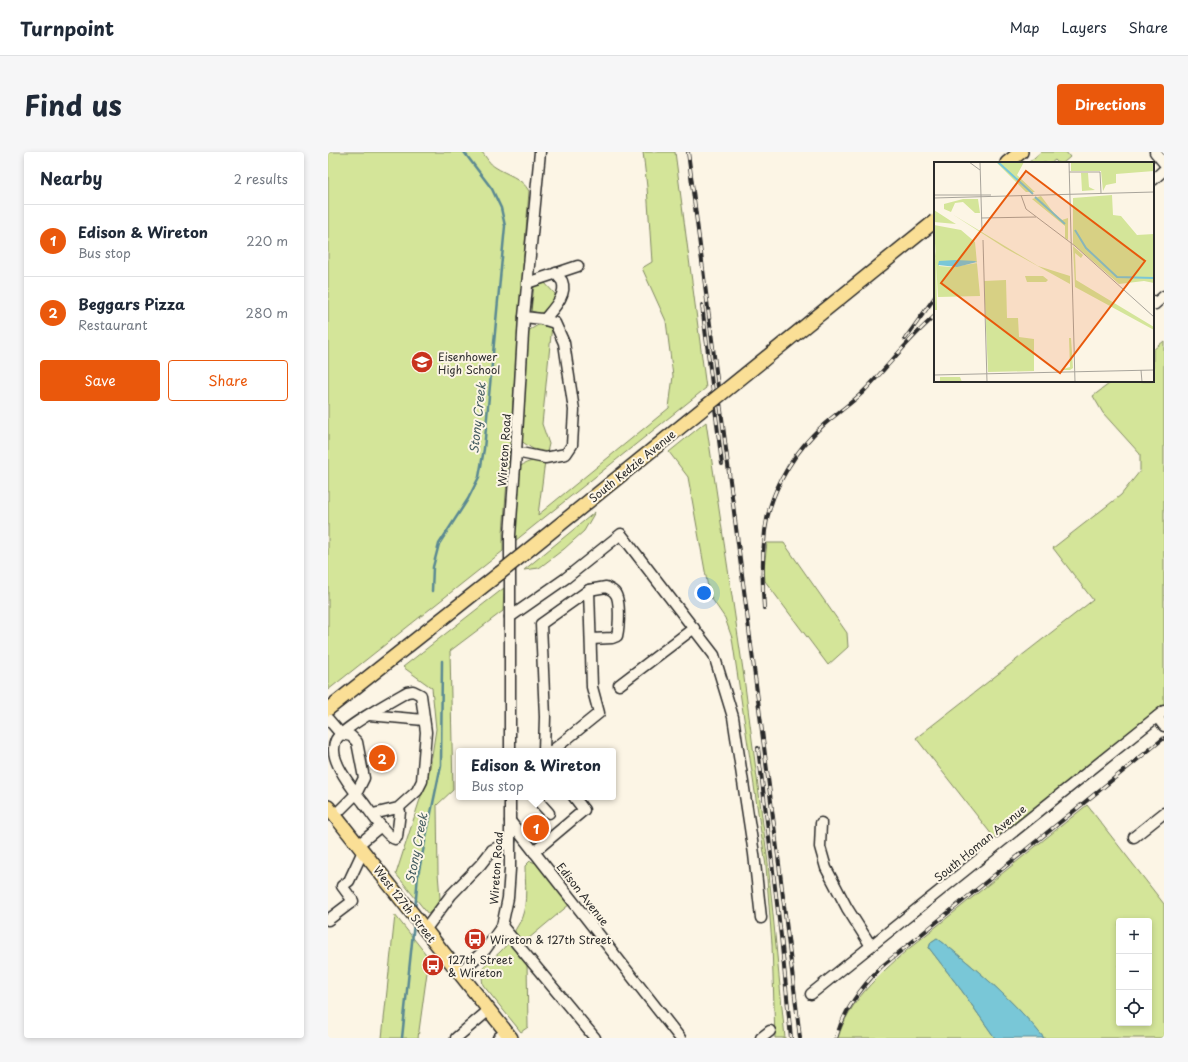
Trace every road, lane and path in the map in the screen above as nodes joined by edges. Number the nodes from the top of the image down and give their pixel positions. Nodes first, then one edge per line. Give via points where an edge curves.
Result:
1 (540, 152) edge
2 (1020, 152) edge
3 (1155, 152) edge
4 (1008, 162) edge
5 (1164, 163) edge
6 (1164, 170) edge
7 (1154, 179) edge
8 (934, 222) edge
9 (578, 266) dead end
10 (556, 273) junction
11 (527, 283) junction
12 (1164, 296) edge
13 (1154, 302) edge
14 (524, 317) junction
15 (544, 320) junction
16 (516, 452) junction
17 (589, 590) junction
18 (510, 617) junction
19 (694, 628) junction
20 (591, 639) junction
21 (619, 685) dead end
22 (328, 709) edge
23 (1160, 714) edge
24 (369, 715) junction
25 (328, 719) edge
26 (424, 720) junction
27 (1164, 726) edge
28 (341, 734) junction
29 (510, 748) edge
30 (544, 748) edge
31 (556, 748) edge
32 (356, 794) junction
33 (510, 800) edge
34 (540, 800) edge
35 (576, 800) edge
36 (398, 808) junction
37 (331, 811) edge
38 (549, 813) dead end
39 (1164, 813) edge
40 (373, 814) junction
41 (510, 821) junction
42 (821, 823) dead end
43 (381, 826) junction
44 (1134, 837) dead end
45 (510, 841) junction
46 (361, 848) junction
47 (534, 852) junction
48 (762, 918) dead end
49 (328, 920) edge
50 (502, 926) junction
51 (424, 928) junction
52 (871, 946) junction
53 (460, 972) junction
54 (811, 994) dead end
55 (489, 1010) junction
56 (770, 1031) dead end
57 (505, 1036) edge
58 (456, 1038) edge
59 (595, 1038) edge
60 (680, 1038) edge
61 (761, 1038) edge

1 - 11 street, Wireton Road
2 - 4 main road
3 - 5 street
6 - 7 street
8 - 22 main road, South Kedzie Avenue, bridge
9 - 10 street
10 - 11 street
10 - 15 street via 562,281 563,290 560,300
11 - 14 street, Wireton Road
12 - 13 street
14 - 15 street
14 - 16 street, Wireton Road
15 - 16 street via 556,323 564,343 574,410 572,445 566,454 545,458
16 - 18 street, Wireton Road via 510,535
17 - 20 street
17 - 20 street via 606,587 615,592 620,626 617,636
17 - 30 street via 541,624
18 - 19 street via 566,578 621,534
18 - 29 street, Wireton Road
19 - 21 street
19 - 48 street via 714,655 733,716
20 - 31 street via 592,687 599,713
23 - 27 street
23 - 52 street, South Homan Avenue
24 - 26 street
24 - 26 street via 413,691 421,695
24 - 28 street
25 - 28 street
26 - 36 street via 426,732 422,781 417,790
28 - 32 street via 333,750 338,767
28 - 32 street via 351,736 357,742 364,778
32 - 37 street
32 - 40 street
33 - 41 street, Wireton Road
34 - 38 street
35 - 47 street via 584,810
36 - 40 street
36 - 43 street via 400,812 397,837 392,838
37 - 46 main road, West 127th Street
39 - 44 street
40 - 43 street
41 - 45 street, Wireton Road
41 - 47 street, Edison Avenue
42 - 52 street via 820,846 826,868
43 - 46 street
45 - 50 street, Wireton Road via 508,898
45 - 51 street via 492,850
46 - 49 street via 349,881 342,886 353,901
46 - 51 main road, West 127th Street
47 - 60 street, Edison Avenue
50 - 53 street, Wireton Road via 485,950
50 - 59 street
51 - 53 main road, West 127th Street
52 - 54 street, South Homan Avenue
53 - 55 main road, West 127th Street
55 - 57 main road, West 127th Street
55 - 58 street
56 - 61 street

